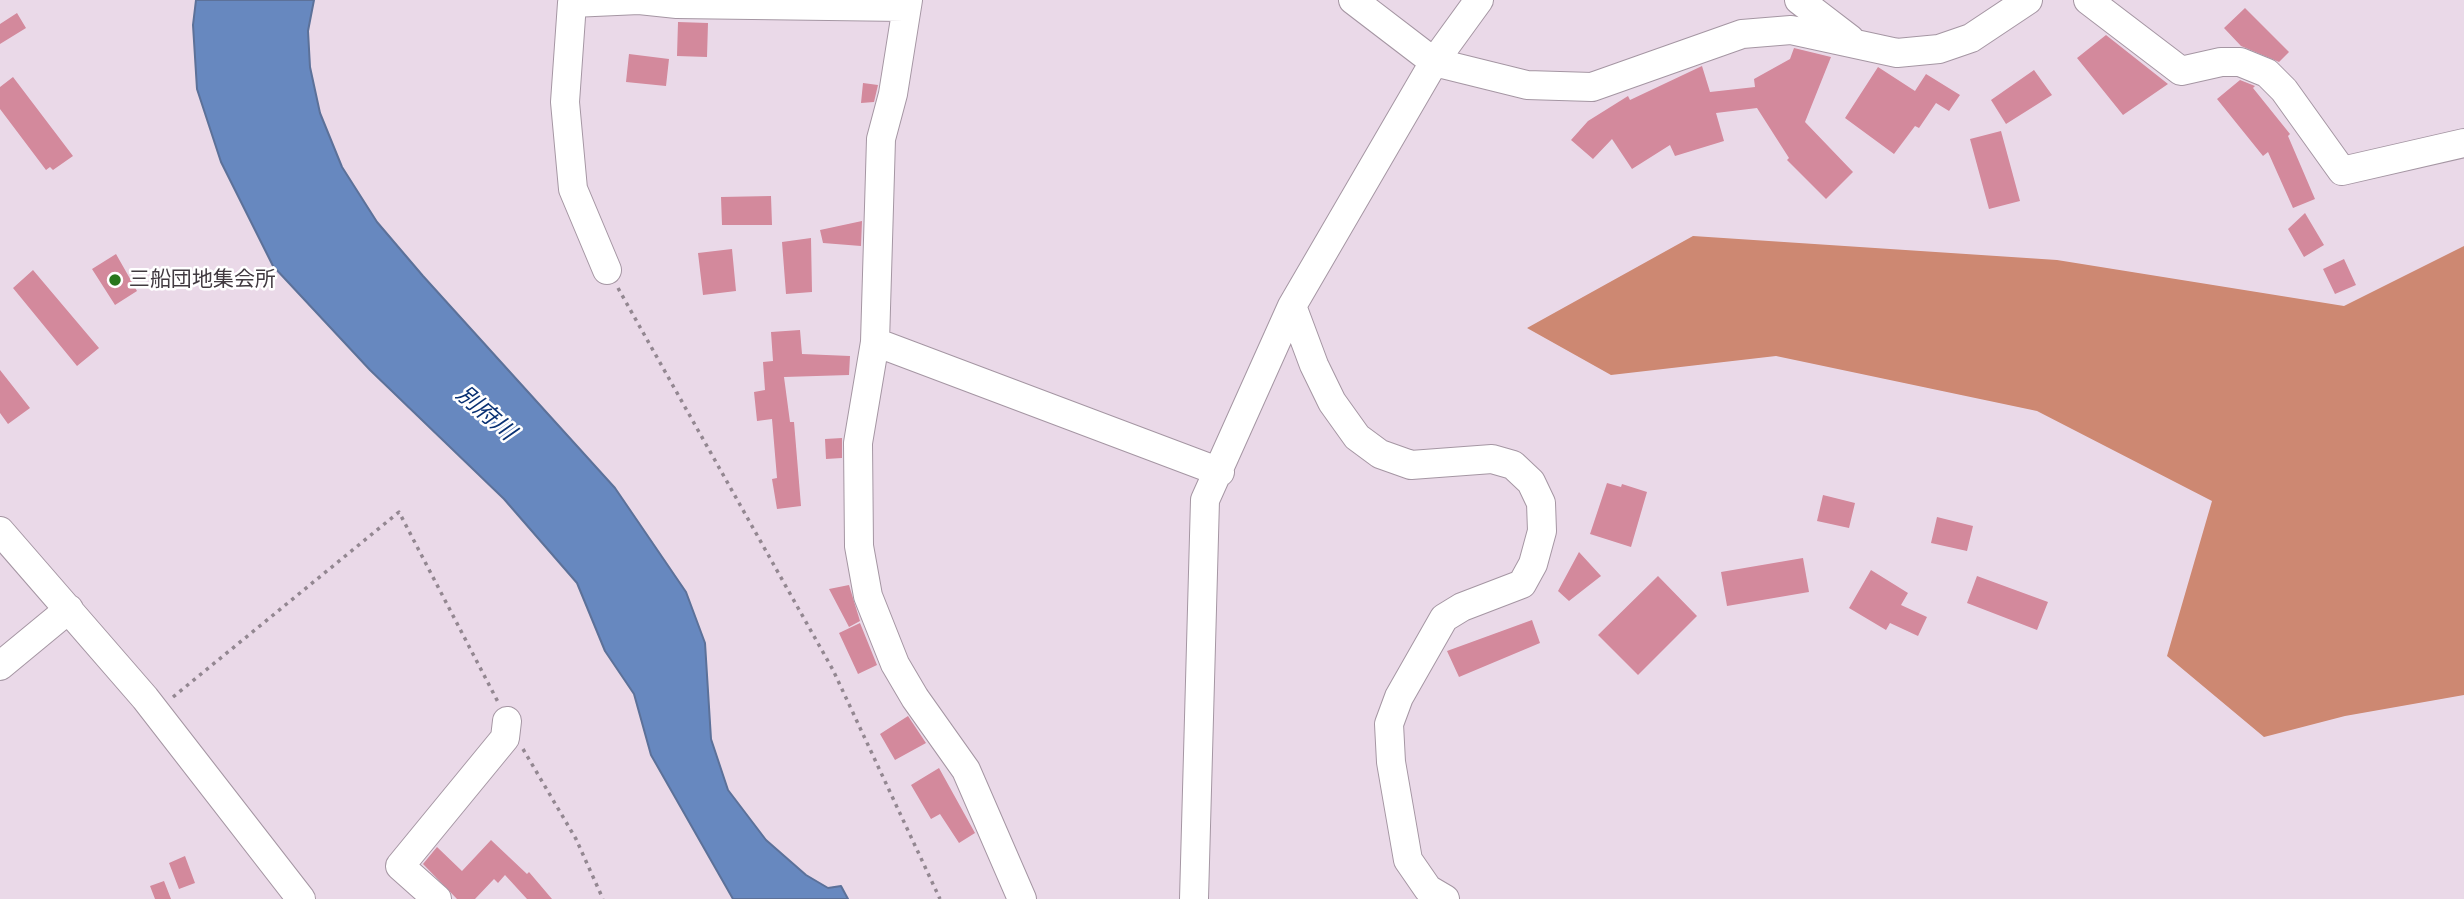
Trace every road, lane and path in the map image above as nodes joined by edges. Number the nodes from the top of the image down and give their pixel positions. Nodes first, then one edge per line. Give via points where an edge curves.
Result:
1 (1353, 0) edge
2 (1479, 0) edge
3 (1799, 0) edge
4 (2028, 0) edge
5 (2088, 0) edge
6 (906, 3) edge
7 (1855, 43) junction
8 (1434, 62) junction
9 (2464, 143) edge
10 (607, 270) joint
11 (1292, 306) junction
12 (875, 342) junction
13 (1220, 472) junction
14 (0, 531) edge
15 (69, 609) junction
16 (0, 666) edge
17 (155, 712) junction
18 (507, 721) junction
19 (301, 899) edge
20 (437, 899) edge
21 (603, 899) edge
22 (940, 899) edge
23 (1022, 899) edge
24 (1194, 899) edge
25 (1445, 899) edge

1 - 8 street
2 - 8 street
3 - 7 street
4 - 7 street via 1971,38 1939,49 1897,53
5 - 9 street via 2181,71 2240,62 2267,73 2342,171
6 - 10 street via 572,3 565,102 573,189
6 - 12 street via 893,94 881,139
7 - 8 street via 1791,30 1742,34 1592,87 1527,85
8 - 11 street
10 - 22 path via 833,670
11 - 13 street
11 - 25 street via 1332,402 1357,437 1380,454 1411,465 1492,458 1513,465 1531,482 1541,503 1542,531 1533,564 1521,584 1444,618 1399,697 1390,724 1391,762 1408,860 1428,889
12 - 13 street
12 - 23 street via 858,443 859,546 868,596 895,664 966,771
13 - 24 street via 1205,500
14 - 15 street
15 - 16 street
15 - 17 street
17 - 18 path via 399,512
17 - 19 street
18 - 20 street via 505,738 400,866
18 - 21 path via 576,839

